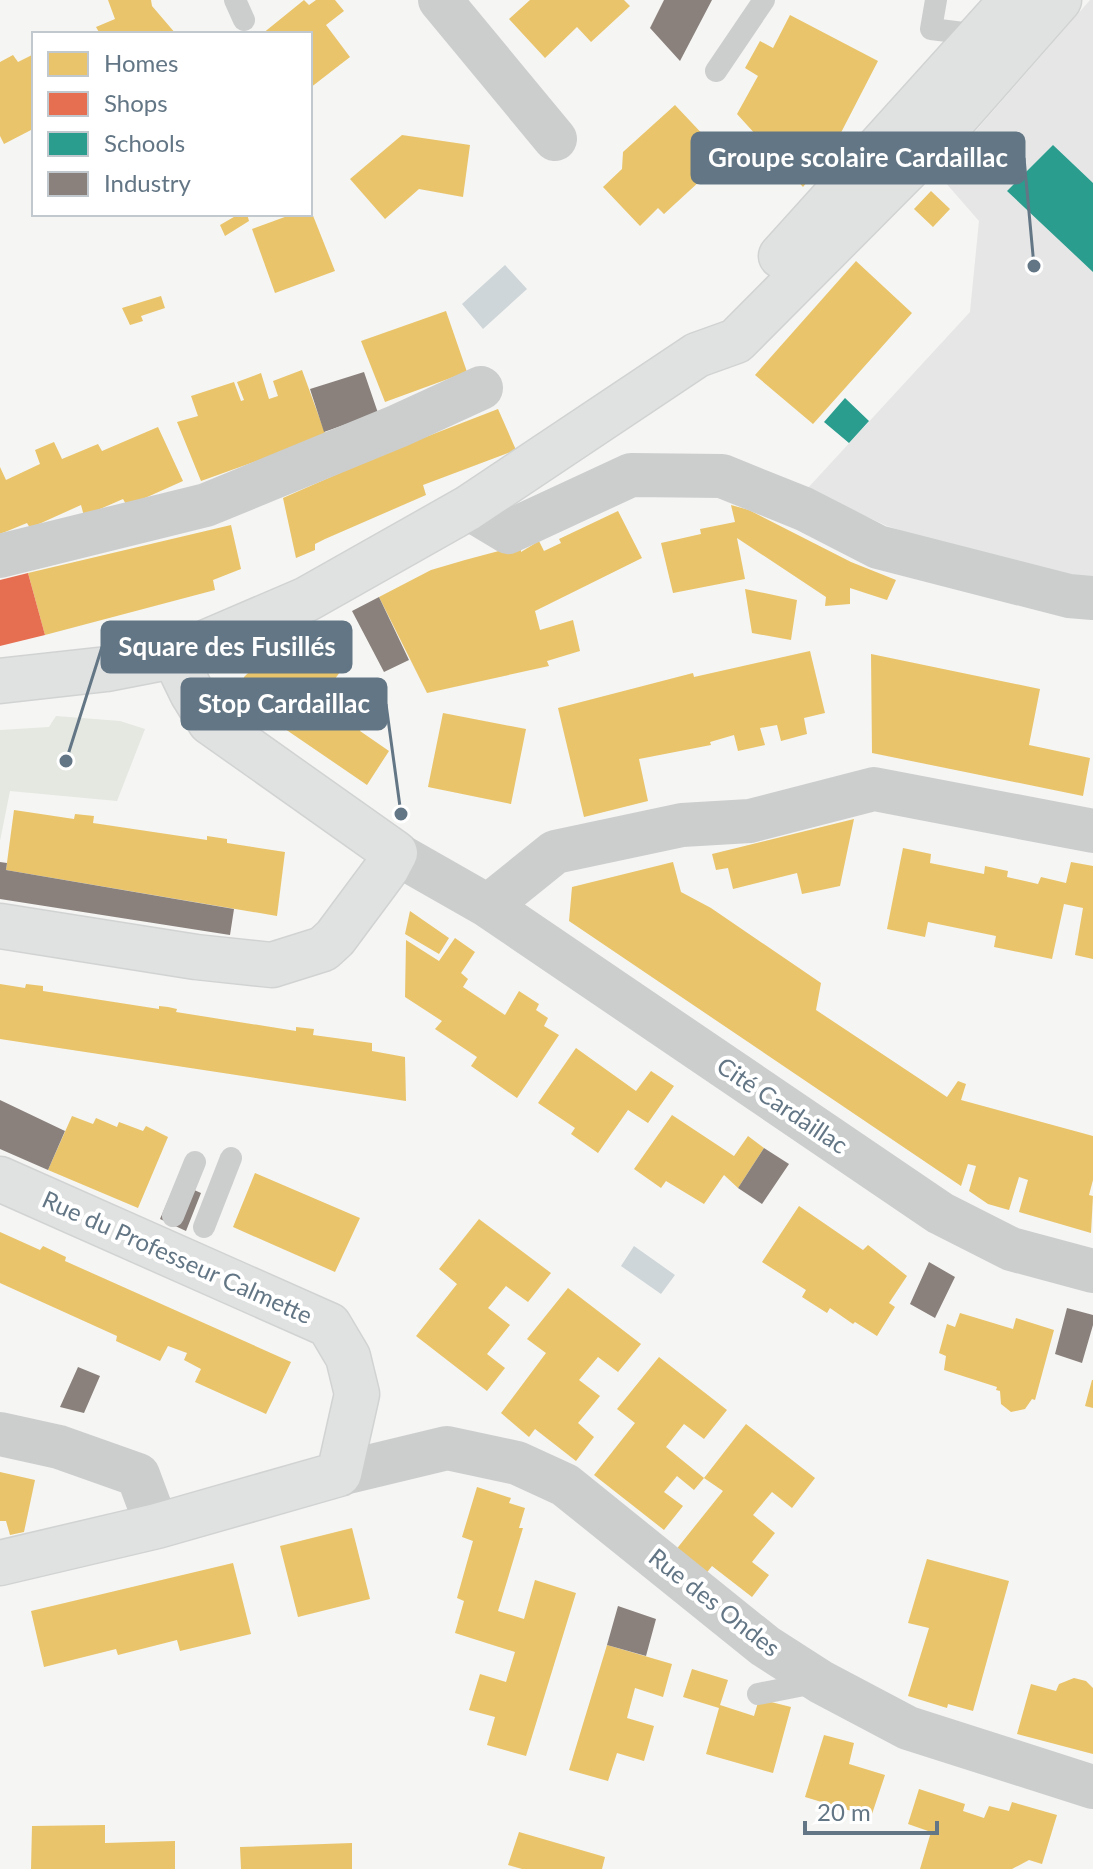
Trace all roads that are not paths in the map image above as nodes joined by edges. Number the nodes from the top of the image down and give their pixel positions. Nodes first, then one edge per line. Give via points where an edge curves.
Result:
1 (440, 0) edge
2 (764, 0) edge
3 (936, 0) edge
4 (1012, 0) edge
5 (1059, 0) edge
6 (999, 41) junction
7 (716, 71) dead end
8 (555, 139) dead end
9 (481, 388) dead end
10 (468, 508) junction
11 (0, 556) edge
12 (1093, 598) edge
13 (174, 656) junction
14 (0, 681) edge
15 (1093, 831) edge
16 (395, 853) junction
17 (488, 906) junction
18 (0, 926) edge
19 (231, 1158) dead end
20 (195, 1162) dead end
21 (0, 1179) edge
22 (173, 1216) dead end
23 (204, 1227) dead end
24 (1093, 1271) edge
25 (0, 1434) edge
26 (339, 1474) junction
27 (157, 1526) junction
28 (0, 1563) edge
29 (821, 1682) junction
30 (758, 1694) dead end
31 (1093, 1787) edge

1 - 8 street
2 - 7 lane
3 - 6 lane via 931,29
4 - 6 street
5 - 6 street
6 - 10 street via 925,151 736,341 697,355
9 - 11 street via 206,505
10 - 12 street via 508,532 631,475 722,476 878,547
10 - 13 street via 307,599
13 - 14 street
13 - 16 street, Cité Cardaillac via 210,722
15 - 17 street via 874,789 750,821 682,825 555,852
16 - 17 street, Cité Cardaillac
16 - 18 street via 323,949 272,965
17 - 24 street, Cité Cardaillac via 940,1213 1011,1249
19 - 23 lane
20 - 22 lane
21 - 26 street, Rue du Professeur Calmette via 329,1325 348,1357 357,1394
25 - 27 street via 59,1447 138,1475
26 - 27 street
26 - 29 street, Rue des Ondes via 447,1448 517,1463 565,1485 765,1646
27 - 28 street
29 - 30 lane
29 - 31 street, Rue des Ondes via 908,1728

